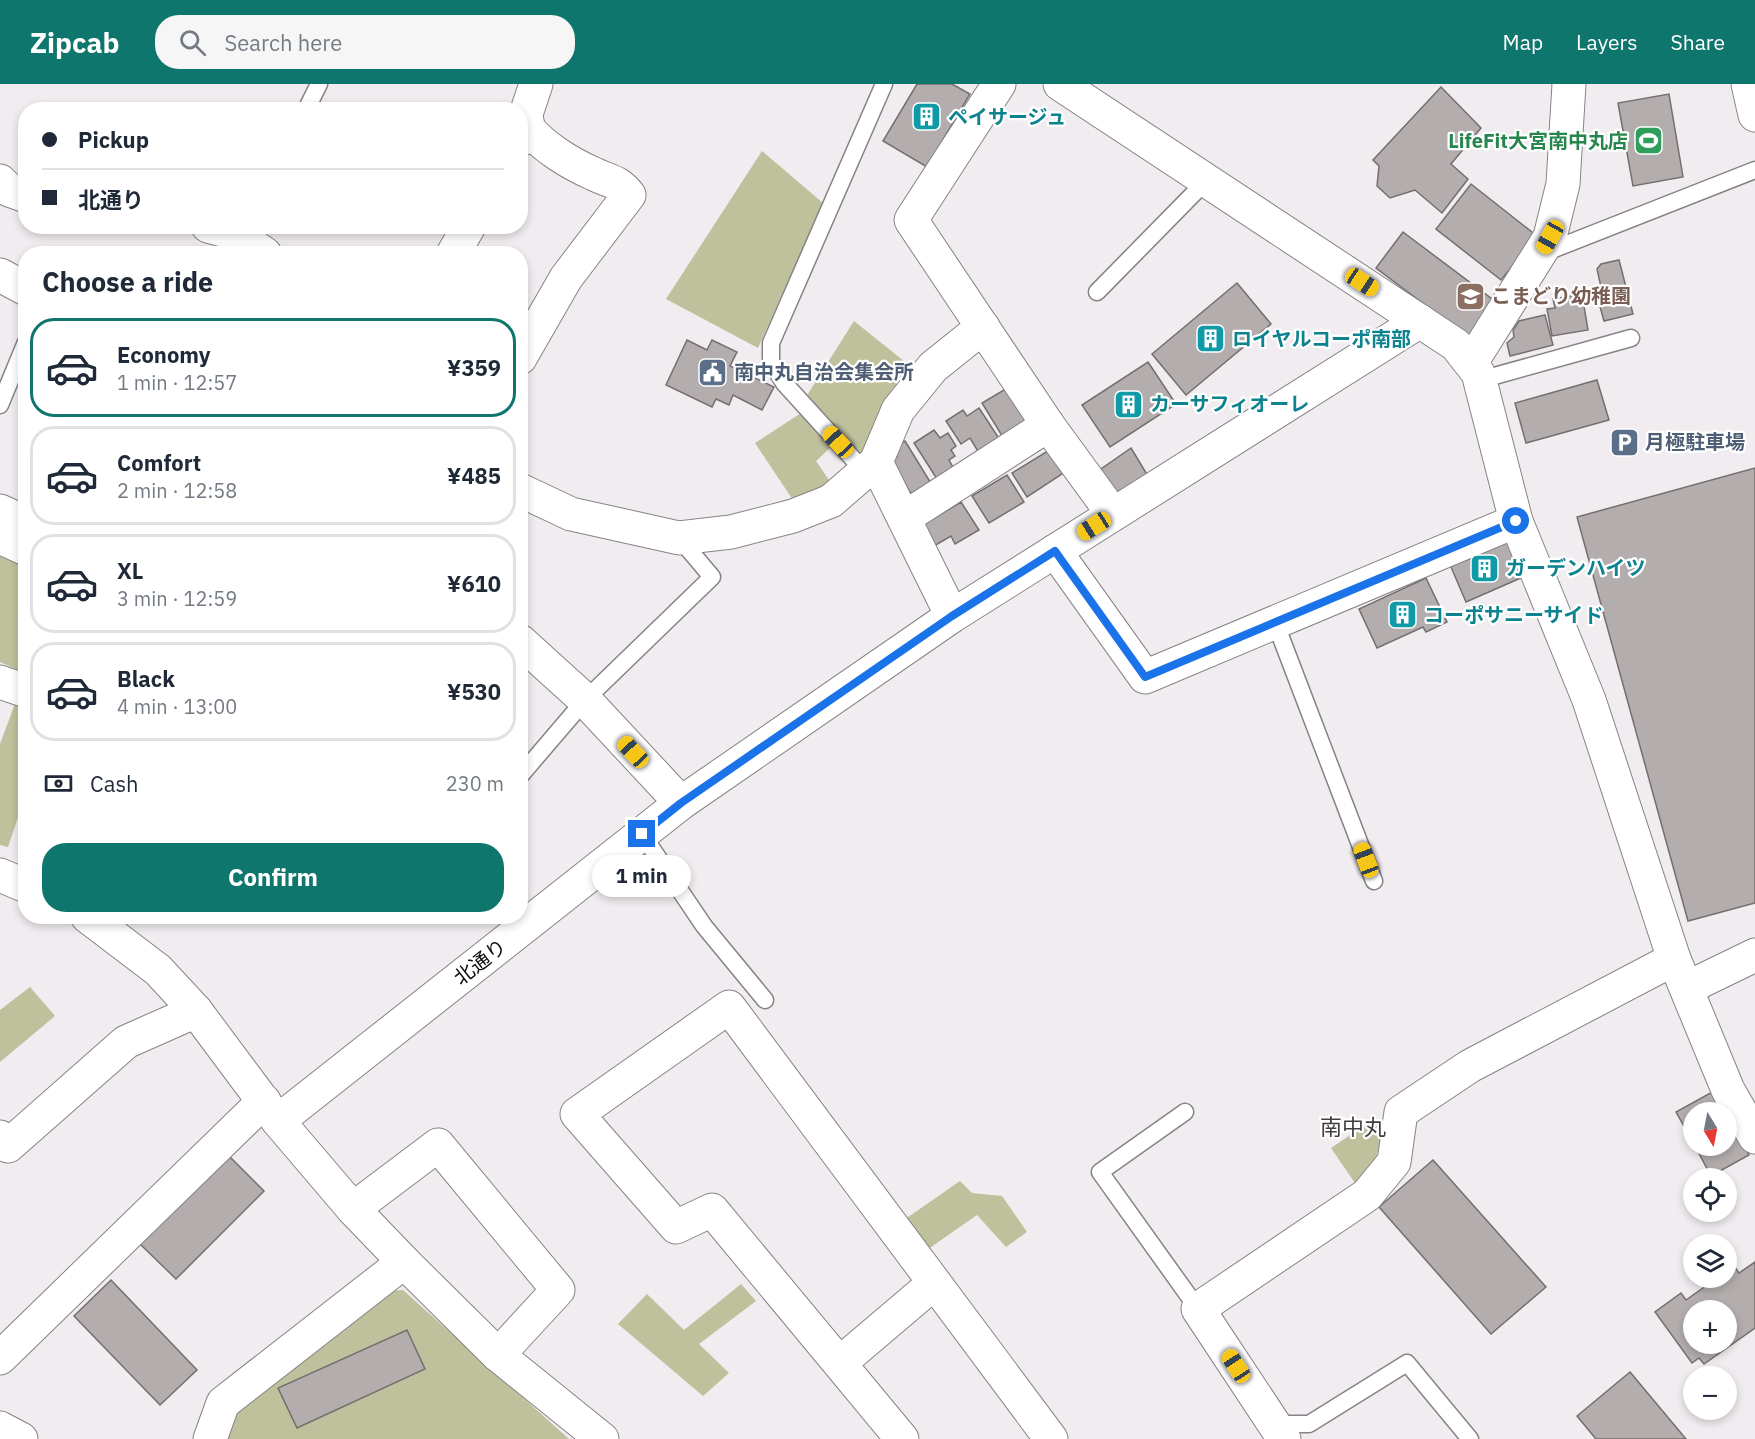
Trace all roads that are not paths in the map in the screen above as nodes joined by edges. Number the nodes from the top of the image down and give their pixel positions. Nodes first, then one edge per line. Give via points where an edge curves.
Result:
1 (319, 84) edge
2 (536, 84) edge
3 (884, 84) edge
4 (999, 84) edge
5 (1060, 84) edge
6 (1569, 84) edge
7 (1748, 84) edge
8 (1092, 92) edge
9 (310, 102) edge
10 (528, 108) edge
11 (1755, 115) edge
12 (528, 136) edge
13 (1755, 170) edge
14 (1207, 180) junction
15 (0, 181) edge
16 (18, 193) edge
17 (235, 234) edge
18 (253, 246) edge
19 (1540, 254) junction
20 (0, 275) edge
21 (18, 285) edge
22 (1097, 292) dead end
23 (1420, 321) junction
24 (982, 327) junction
25 (1631, 338) dead end
26 (528, 344) edge
27 (18, 361) edge
28 (1476, 372) junction
29 (0, 405) edge
30 (1048, 425) junction
31 (871, 467) junction
32 (528, 494) edge
33 (0, 511) edge
34 (1113, 514) junction
35 (904, 518) junction
36 (18, 519) edge
37 (1516, 521) junction
38 (0, 537) edge
39 (679, 538) junction
40 (18, 545) edge
41 (1055, 551) junction
42 (952, 616) junction
43 (1275, 622) junction
44 (528, 648) edge
45 (0, 682) edge
46 (18, 688) edge
47 (585, 700) junction
48 (528, 767) edge
49 (681, 803) junction
50 (642, 834) junction
51 (0, 875) edge
52 (1374, 881) dead end
53 (18, 883) edge
54 (528, 910) edge
55 (98, 924) edge
56 (509, 924) edge
57 (1755, 955) edge
58 (1681, 973) junction
59 (765, 1000) dead end
60 (196, 1011) junction
61 (271, 1111) junction
62 (1185, 1112) dead end
63 (0, 1137) edge
64 (1755, 1137) edge
65 (353, 1209) junction
66 (404, 1262) junction
67 (933, 1284) junction
68 (1198, 1309) junction
69 (498, 1355) junction
70 (0, 1358) edge
71 (840, 1363) junction
72 (0, 1428) edge
73 (1272, 1434) edge
74 (21, 1439) edge
75 (210, 1439) edge
76 (602, 1439) edge
77 (902, 1439) edge
78 (1051, 1439) edge
79 (1470, 1439) edge

1 - 9 lane
2 - 10 street
3 - 31 lane via 771,343 771,362 784,384
4 - 24 street via 911,220
5 - 8 street
6 - 19 street via 1563,184 1550,237
7 - 11 street
8 - 14 street
12 - 26 street via 593,174 620,183 629,195 566,278
13 - 19 lane
14 - 22 lane
14 - 23 street
15 - 16 street
17 - 18 street
19 - 28 street
20 - 21 street
23 - 28 street via 1456,345
23 - 34 street, 北通り
24 - 30 street
24 - 31 street via 933,367 898,410
25 - 28 lane
27 - 29 lane
28 - 37 street
30 - 34 street
30 - 35 street
31 - 35 street
31 - 39 street via 831,501 793,516 731,532
32 - 39 street via 571,514
33 - 36 street
34 - 41 street, 北通り
35 - 42 street
37 - 43 street
37 - 58 street via 1589,700
38 - 40 street
39 - 47 lane via 712,577
41 - 42 street, 北通り
41 - 43 street via 1145,677
42 - 49 street, 北通り
43 - 52 lane
44 - 47 street
45 - 46 street
47 - 48 lane
47 - 49 street
49 - 50 street, 北通り
50 - 54 street, 北通り
50 - 59 lane via 704,926
51 - 53 street
55 - 60 street via 158,970
56 - 61 street, 北通り
57 - 58 street
58 - 64 street via 1728,1090
58 - 68 street via 1470,1066 1401,1112 1394,1162 1367,1195
60 - 61 street
60 - 63 street via 126,1042 8,1146
61 - 65 street
61 - 70 street, 北通り
62 - 68 lane via 1100,1172
65 - 66 street
65 - 69 street via 438,1145 558,1290
66 - 69 street
66 - 75 street via 223,1403
67 - 71 street
67 - 71 street via 729,1007 577,1114 676,1227 712,1210
67 - 78 street
68 - 73 street
69 - 76 street
71 - 77 street
72 - 74 street
73 - 79 lane via 1309,1424 1407,1363

